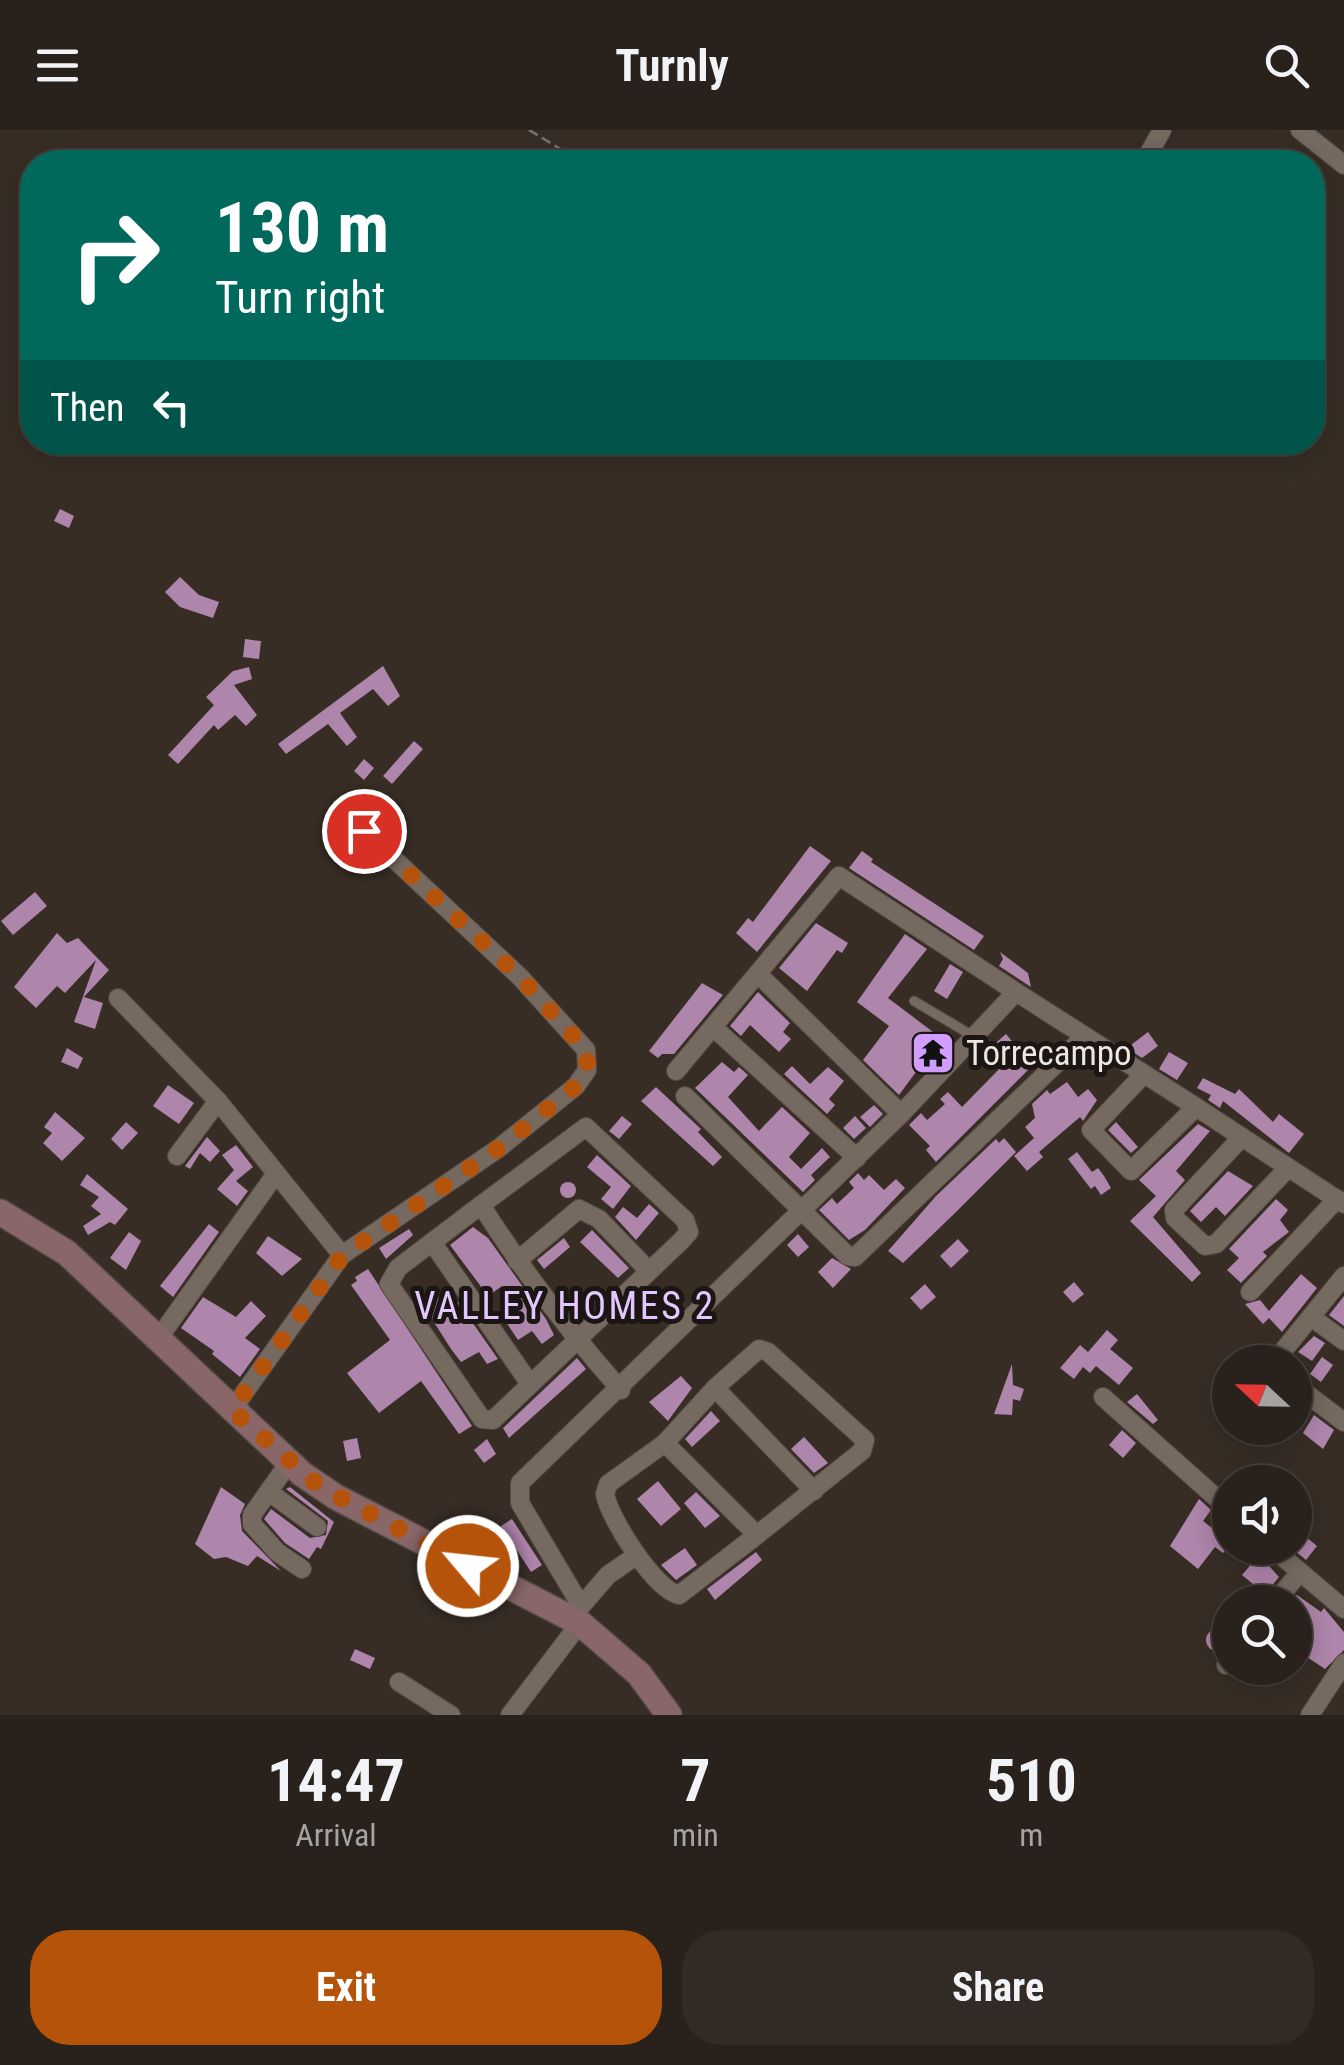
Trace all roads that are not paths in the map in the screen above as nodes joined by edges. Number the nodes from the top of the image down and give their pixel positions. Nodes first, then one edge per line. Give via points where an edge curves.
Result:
1 (1300, 130) edge
2 (1344, 165) edge
3 (364, 831) dead end
4 (758, 974) junction
5 (1016, 992) junction
6 (118, 998) dead end
7 (914, 1000) dead end
8 (714, 1028) junction
9 (973, 1036) junction
10 (1083, 1038) junction
11 (676, 1071) dead end
12 (1142, 1075) junction
13 (686, 1096) dead end
14 (218, 1100) junction
15 (1196, 1107) junction
16 (901, 1114) junction
17 (1242, 1138) junction
18 (177, 1156) dead end
19 (857, 1158) junction
20 (1288, 1168) junction
21 (275, 1176) junction
22 (1341, 1201) edge
23 (481, 1205) junction
24 (802, 1211) junction
25 (20, 1222) edge
26 (432, 1242) junction
27 (342, 1256) junction
28 (517, 1260) junction
29 (649, 1272) junction
30 (1344, 1276) edge
31 (1250, 1292) dead end
32 (1311, 1317) junction
33 (158, 1339) junction
34 (578, 1341) junction
35 (1344, 1341) edge
36 (1288, 1345) edge
37 (530, 1384) junction
38 (715, 1388) junction
39 (620, 1390) junction
40 (1103, 1397) dead end
41 (1312, 1397) edge
42 (232, 1410) junction
43 (1344, 1422) edge
44 (664, 1444) junction
45 (288, 1464) junction
46 (814, 1491) junction
47 (268, 1492) junction
48 (1212, 1494) edge
49 (317, 1527) dead end
50 (757, 1535) junction
51 (637, 1555) junction
52 (1292, 1565) edge
53 (302, 1570) dead end
54 (1300, 1572) junction
55 (1289, 1585) edge
56 (1344, 1609) edge
57 (577, 1616) junction
58 (1344, 1663) edge
59 (399, 1682) dead end
60 (451, 1715) edge
61 (510, 1715) edge
62 (669, 1715) edge
63 (1310, 1715) edge

1 - 2 street
3 - 27 street via 520,977 589,1061 576,1086 499,1148
4 - 5 street via 838,876
4 - 8 street
4 - 16 street
5 - 9 street
5 - 10 street
6 - 14 street
7 - 9 lane
8 - 11 street
8 - 19 street
9 - 16 street
10 - 12 street
10 - 24 street via 856,1257
12 - 15 street
12 - 15 street via 1091,1130 1131,1172
13 - 24 street
14 - 18 street
14 - 21 street
15 - 17 street
16 - 19 street
17 - 20 street
17 - 20 street via 1174,1210 1205,1246 1216,1244
19 - 24 street
20 - 22 street
21 - 27 street
21 - 33 street
22 - 31 street
23 - 26 street
23 - 28 street
23 - 29 street via 586,1127 685,1220 688,1232
24 - 39 street
25 - 33 main road via 67,1252
26 - 37 street
26 - 37 street via 398,1268 389,1284 482,1419 493,1420
27 - 42 street
28 - 29 street via 578,1208 599,1219
28 - 34 street
29 - 34 street
30 - 32 street
32 - 35 street
32 - 36 street
33 - 42 main road
34 - 37 street
34 - 39 street
38 - 44 street
38 - 46 street
38 - 46 street via 752,1352 768,1352 865,1440 862,1451
39 - 57 street via 516,1491
40 - 48 street
41 - 43 street
42 - 45 main road
44 - 50 street
44 - 51 street via 608,1484 605,1494
45 - 47 street
45 - 57 main road via 336,1496
46 - 50 street
47 - 49 street
47 - 53 street via 252,1524
50 - 51 street via 680,1595 667,1590
51 - 57 street via 608,1575
52 - 54 street
54 - 55 street
54 - 56 street
57 - 61 street
57 - 62 main road via 640,1674
58 - 63 street
59 - 60 street

